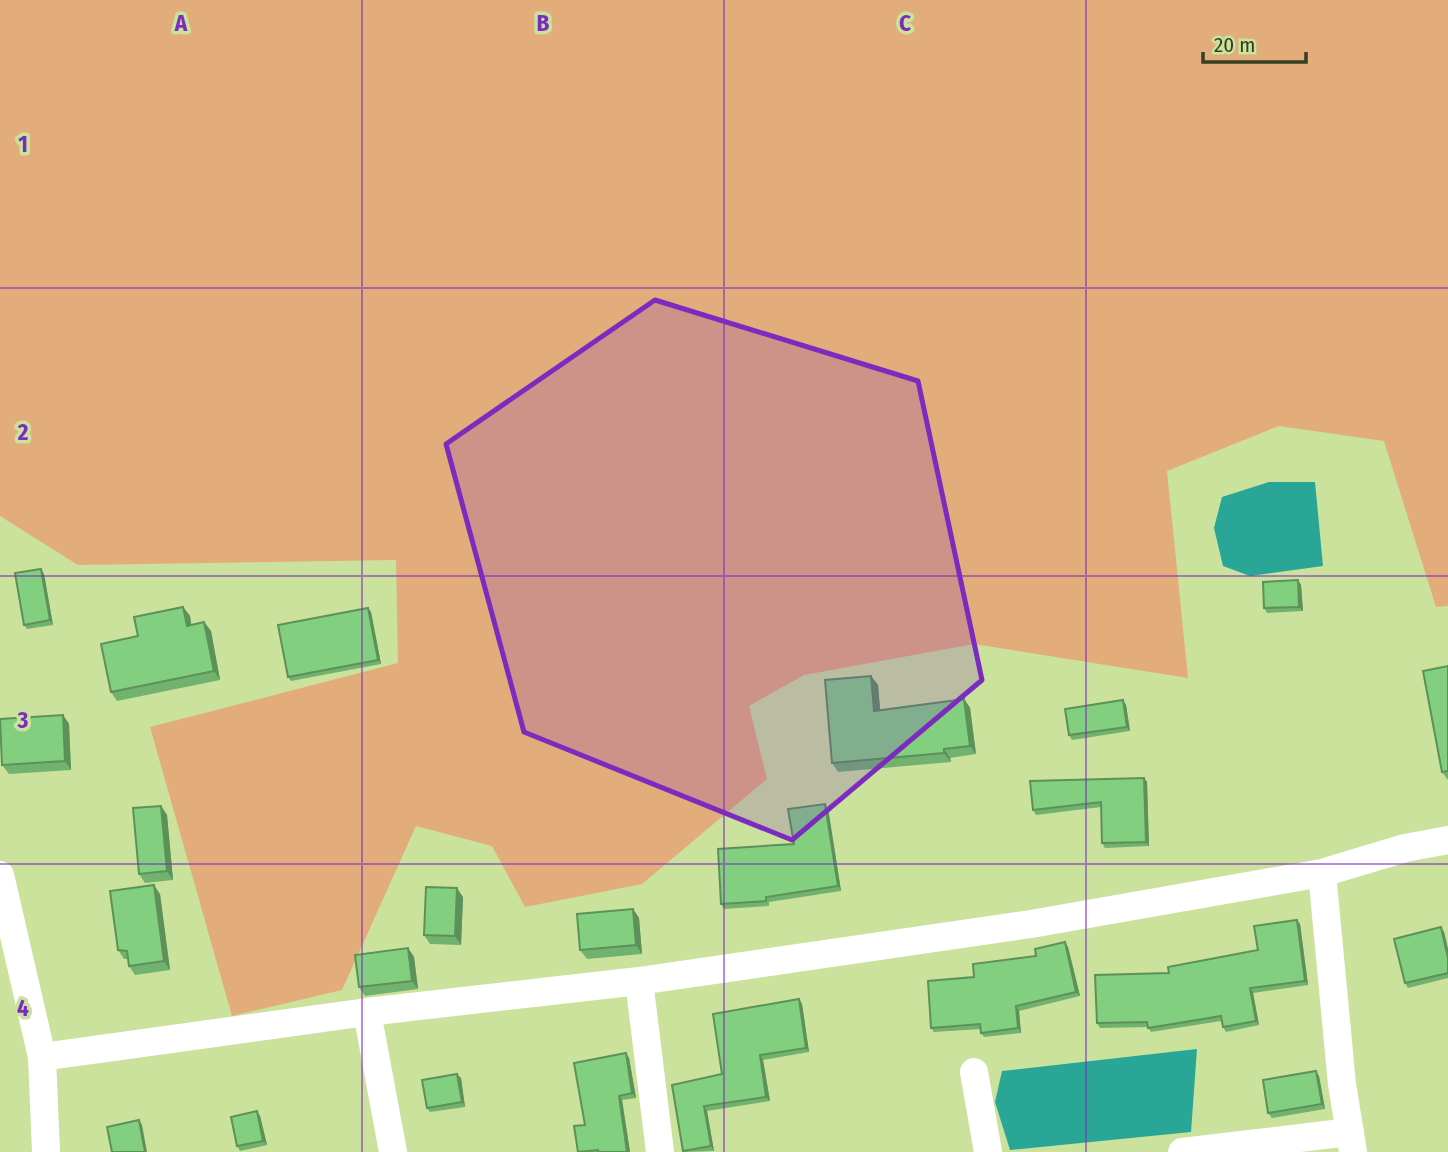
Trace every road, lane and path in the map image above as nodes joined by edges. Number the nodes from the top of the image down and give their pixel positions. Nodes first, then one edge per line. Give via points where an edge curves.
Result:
1 (1448, 840) edge
2 (1322, 873) junction
3 (0, 875) edge
4 (639, 981) junction
5 (367, 1012) junction
6 (42, 1057) junction
7 (974, 1072) dead end
8 (1352, 1142) edge
9 (46, 1152) edge
10 (393, 1152) edge
11 (660, 1152) edge
12 (988, 1152) edge
13 (1182, 1152) edge

1 - 2 street
2 - 4 street via 1031,924
2 - 8 street via 1342,1084
3 - 6 street
4 - 5 street
4 - 11 street
5 - 6 street
5 - 10 street
6 - 9 street
7 - 12 street
8 - 13 street

